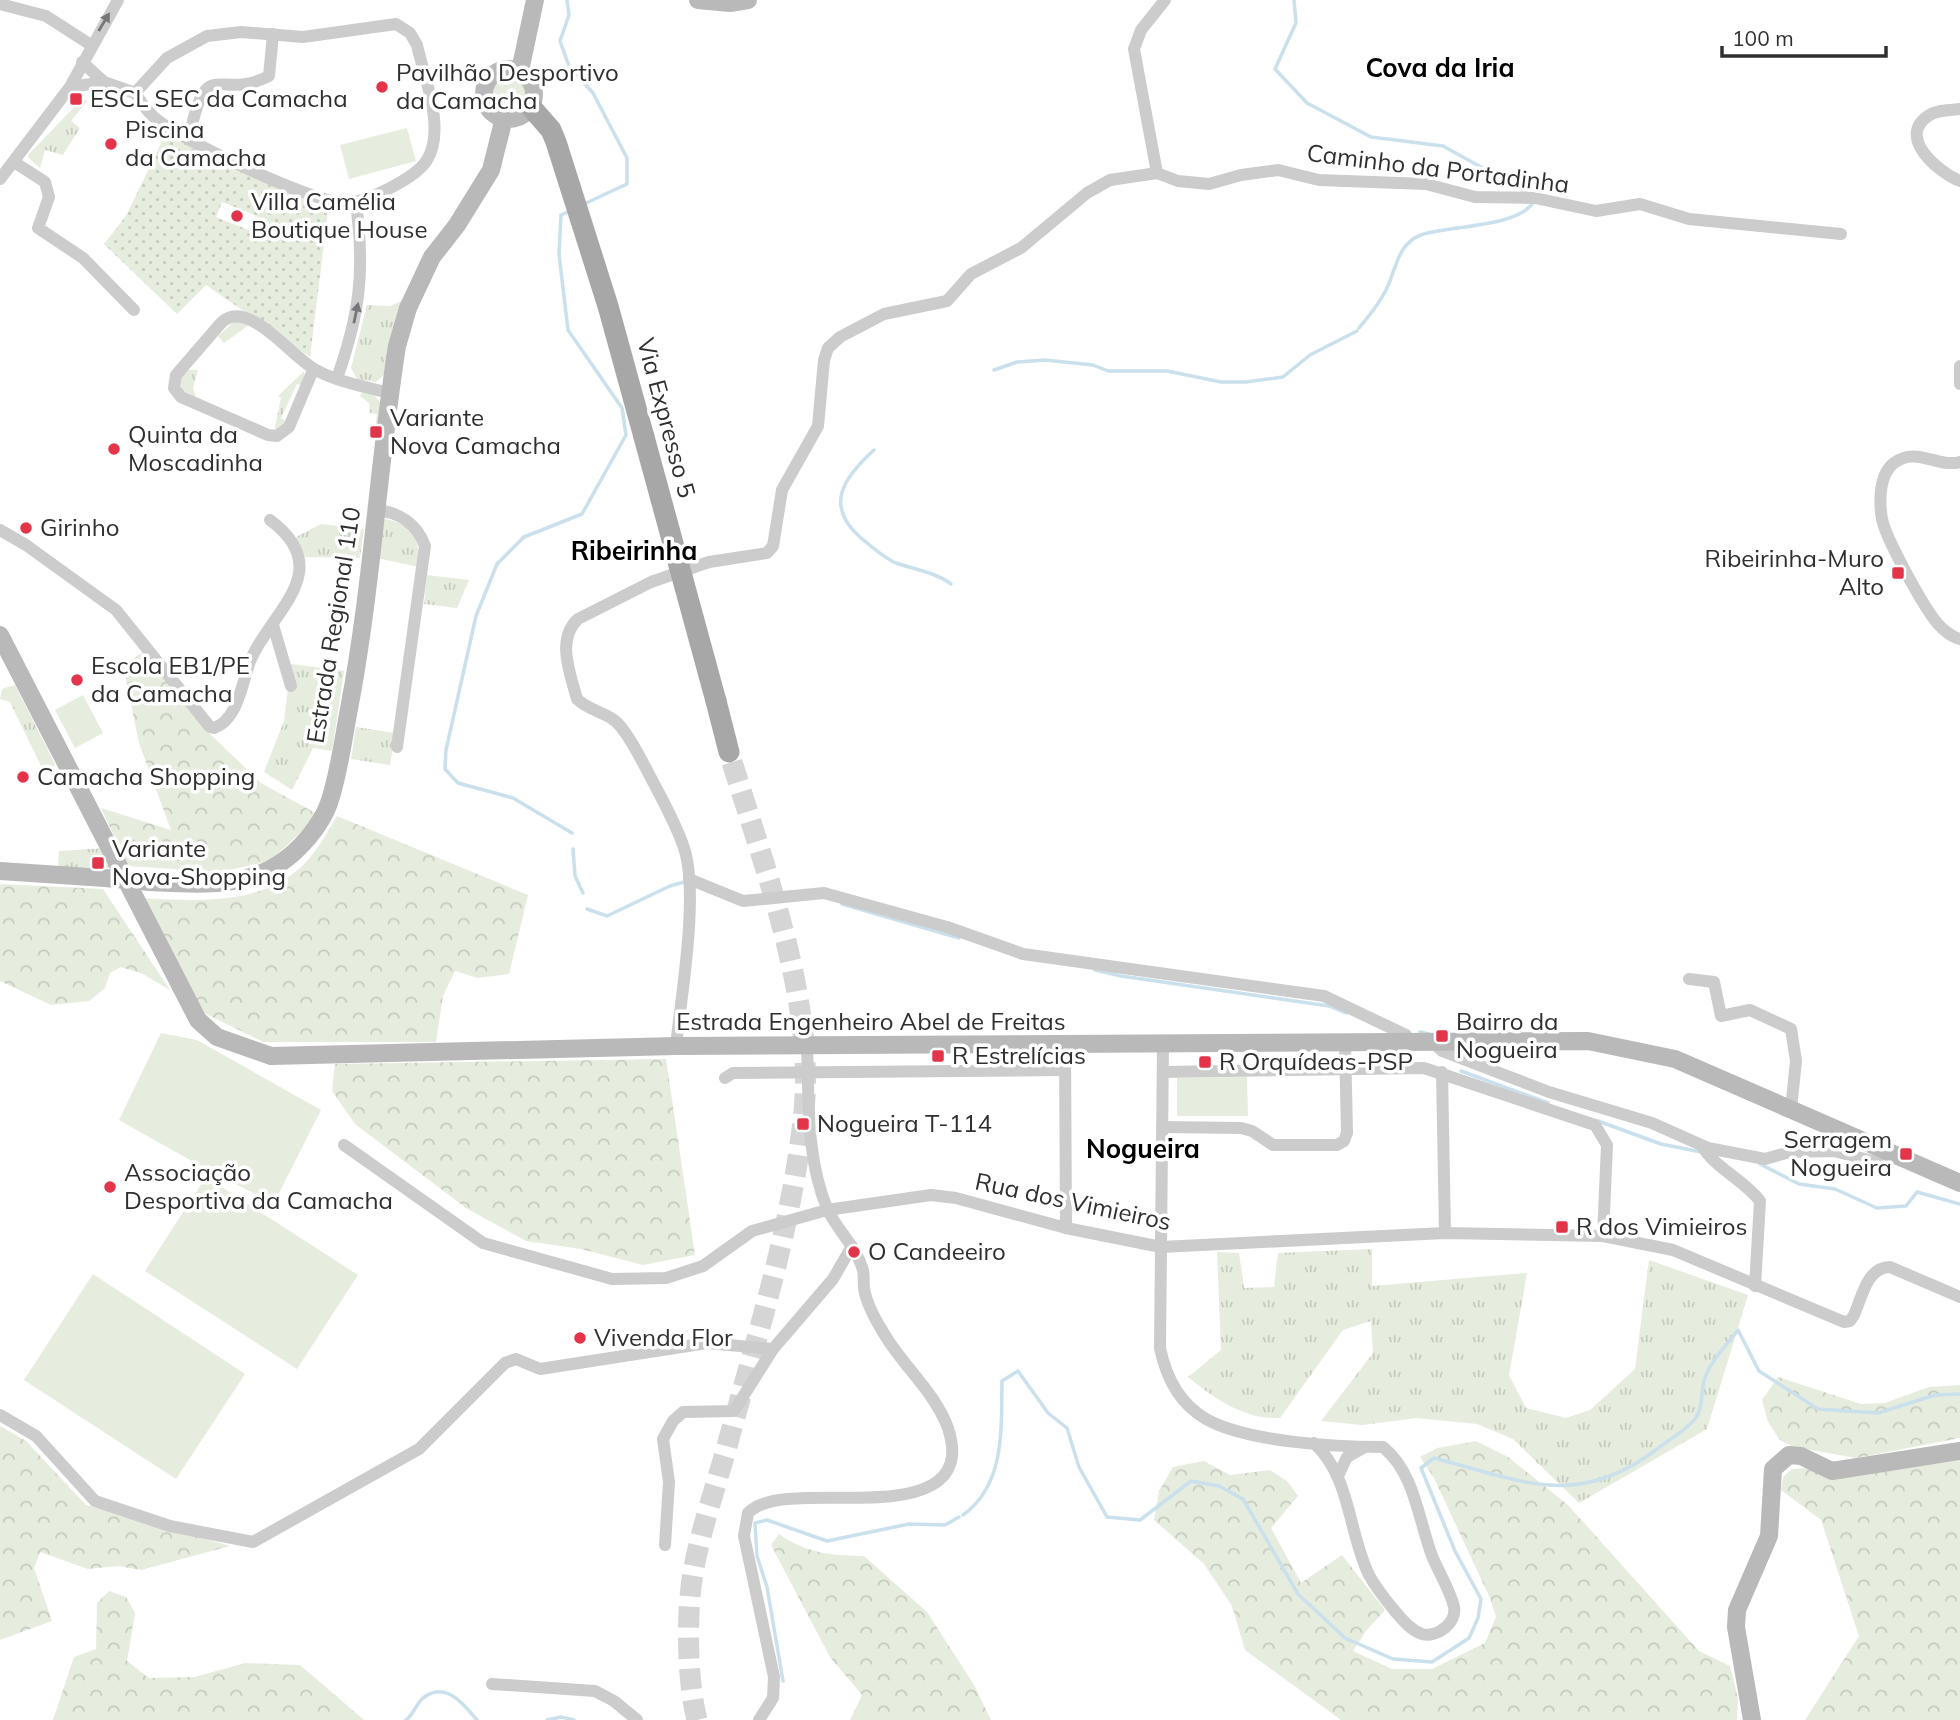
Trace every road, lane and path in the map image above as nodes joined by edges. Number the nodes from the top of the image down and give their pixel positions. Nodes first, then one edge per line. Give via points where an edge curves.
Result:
1 (118, 0) edge
2 (535, 0) edge
3 (698, 0) edge
4 (748, 0) edge
5 (1165, 0) edge
6 (0, 4) edge
7 (273, 34) junction
8 (91, 45) junction
9 (82, 62) junction
10 (520, 71) junction
11 (104, 82) junction
12 (70, 87) junction
13 (135, 93) junction
14 (531, 107) junction
15 (1960, 109) edge
16 (504, 118) junction
17 (189, 138) junction
18 (14, 162) junction
19 (1157, 173) junction
20 (0, 179) edge
21 (1960, 181) edge
22 (356, 203) junction
23 (1840, 234) dead end
24 (134, 310) dead end
25 (1960, 366) edge
26 (313, 370) junction
27 (337, 379) junction
28 (1960, 384) edge
29 (390, 393) junction
30 (1960, 462) edge
31 (376, 510) junction
32 (270, 520) dead end
33 (0, 530) edge
34 (273, 625) junction
35 (0, 635) edge
36 (1960, 639) edge
37 (291, 686) dead end
38 (397, 747) dead end
39 (730, 752) tunnel mouth
40 (0, 871) edge
41 (689, 879) junction
42 (1689, 979) dead end
43 (1407, 1042) junction
44 (1433, 1042) junction
45 (1163, 1043) junction
46 (1345, 1043) junction
47 (676, 1046) junction
48 (807, 1046) junction
49 (1065, 1046) junction
50 (1345, 1068) junction
51 (1065, 1070) junction
52 (1163, 1072) junction
53 (1442, 1072) junction
54 (808, 1073) junction
55 (725, 1078) dead end
56 (1791, 1109) junction
57 (1162, 1127) junction
58 (344, 1145) dead end
59 (1705, 1151) junction
60 (1889, 1153) junction
61 (1960, 1183) edge
62 (827, 1210) junction
63 (1066, 1227) junction
64 (1445, 1233) junction
65 (1603, 1236) junction
66 (852, 1246) junction
67 (1161, 1247) junction
68 (1755, 1286) junction
69 (1960, 1297) edge
70 (773, 1349) junction
71 (0, 1415) edge
72 (1314, 1443) junction
73 (1367, 1447) junction
74 (1960, 1451) edge
75 (1338, 1476) junction
76 (665, 1545) dead end
77 (492, 1684) dead end
78 (637, 1720) edge
79 (758, 1720) edge
80 (1752, 1720) edge

8 -> 1 street
2 - 10 main road
3 - 4 main road via 730,4
5 - 19 street via 1141,30 1134,49
6 - 8 street via 46,16
7 - 13 street via 227,32 195,41 167,58
7 - 17 street via 268,76 257,82 206,88 196,106
7 - 22 street via 314,36 396,24 410,33 417,45 434,131 426,161 394,185
8 - 9 street
9 - 11 street
9 - 12 street
10 - 14 main road via 533,85
10 - 16 main road via 498,71 484,89 490,111
11 - 12 street
11 - 13 street
12 - 18 street
13 - 17 street via 156,120
14 - 16 main road via 518,117
14 - 39 main road, Via Expresso 5, bridge via 556,142 611,317
15 - 21 street via 1930,114 1918,135 1927,160
16 - 29 main road, Estrada Regional 110 via 491,170 432,257 408,308
17 - 22 street via 306,193 342,204
18 - 20 street
18 - 24 street via 45,182 49,197 38,228 83,258
19 - 23 street, Caminho da Portadinha via 1209,184 1278,170 1319,180 1426,184 1475,197 1546,199 1596,211 1640,204 1689,219
19 - 41 street via 1098,184 1021,248 971,274 947,301 884,314 840,337 828,348 818,426 782,490 773,546 767,553 709,562 651,582 570,626 565,639 578,699 612,717 638,754 684,846
27 -> 22 street via 361,291
25 - 28 street
26 - 26 street via 237,314 227,317 176,375 174,388 181,397 277,436 289,428
26 - 27 street
27 - 29 street
29 - 31 main road, Estrada Regional 110
30 - 36 street via 1939,464 1923,455 1906,456 1884,475 1880,496 1882,521 1916,589 1938,625
31 - 38 street via 405,519 425,546
31 - 40 main road, Estrada Regional 110, bridge via 356,670 329,803 312,833 281,863 254,876 220,883
32 - 34 street via 288,534 298,571 296,590
33 - 34 street via 116,610 209,727 223,724 237,703 251,659
34 - 37 street
35 - 47 main road, Estrada Engenheiro Abel de Freitas via 198,1020 218,1037 271,1056
41 - 43 street via 743,901 824,893 947,927 1023,954 1324,996 1406,1035
41 - 47 street
42 - 56 street via 1714,982 1720,1016 1750,1010 1791,1029 1796,1061
43 - 44 main road, Estrada Engenheiro Abel de Freitas
43 - 46 main road, Estrada Engenheiro Abel de Freitas
44 - 56 main road, Estrada Engenheiro Abel de Freitas via 1588,1041 1675,1059
44 - 59 street via 1442,1051 1549,1092 1652,1123
45 - 46 main road, Estrada Engenheiro Abel de Freitas
45 - 49 main road, Estrada Engenheiro Abel de Freitas
45 - 52 street
46 - 50 street
47 - 48 main road, Estrada Engenheiro Abel de Freitas
48 - 49 main road, Estrada Engenheiro Abel de Freitas
48 - 54 street
49 - 51 street
50 - 52 street
50 - 53 street
50 - 57 street via 1347,1133 1337,1145 1273,1145 1241,1128
51 - 54 street
51 - 63 street
52 - 57 street
53 - 64 street
53 - 65 street via 1595,1125 1606,1145
54 - 55 street via 733,1073
54 - 62 street via 811,1143
56 - 60 main road, Estrada Engenheiro Abel de Freitas
57 - 67 street
58 - 62 street, Rua dos Vimieiros via 482,1242 612,1279 666,1278 691,1270 752,1231
59 - 60 street via 1765,1159 1790,1152 1835,1151 1874,1163 1886,1161
59 - 68 street via 1760,1201
60 - 61 main road, Estrada Engenheiro Abel de Freitas
62 - 63 street, Rua dos Vimieiros via 931,1195
62 - 66 street
63 - 67 street, Rua dos Vimieiros
64 - 65 street, Rua dos Vimieiros
64 - 67 street, Rua dos Vimieiros
65 - 68 street, Rua dos Vimieiros via 1673,1250
66 - 70 street via 833,1279
66 - 79 street via 863,1268 873,1312 943,1417 953,1456 938,1481 908,1492 786,1500 760,1504 748,1513 744,1536 774,1677 773,1698
67 - 72 street via 1160,1348 1165,1371 1177,1392 1207,1419 1231,1428
68 - 69 street, Rua dos Vimieiros via 1844,1322 1854,1315 1873,1272 1880,1267 1890,1267
70 - 71 street via 707,1343 540,1368 516,1359 505,1363 419,1449 253,1542 170,1526 95,1501 36,1436
70 - 76 street via 734,1411 682,1412 663,1439 669,1482
72 - 73 street
72 - 75 street
73 - 75 street via 1348,1457
73 - 75 street via 1383,1447 1403,1468 1454,1607 1445,1628 1429,1635 1418,1633 1382,1596 1368,1573
74 - 80 main road via 1832,1471 1801,1456 1788,1455 1773,1469 1769,1536 1737,1610
77 - 78 street via 595,1691

